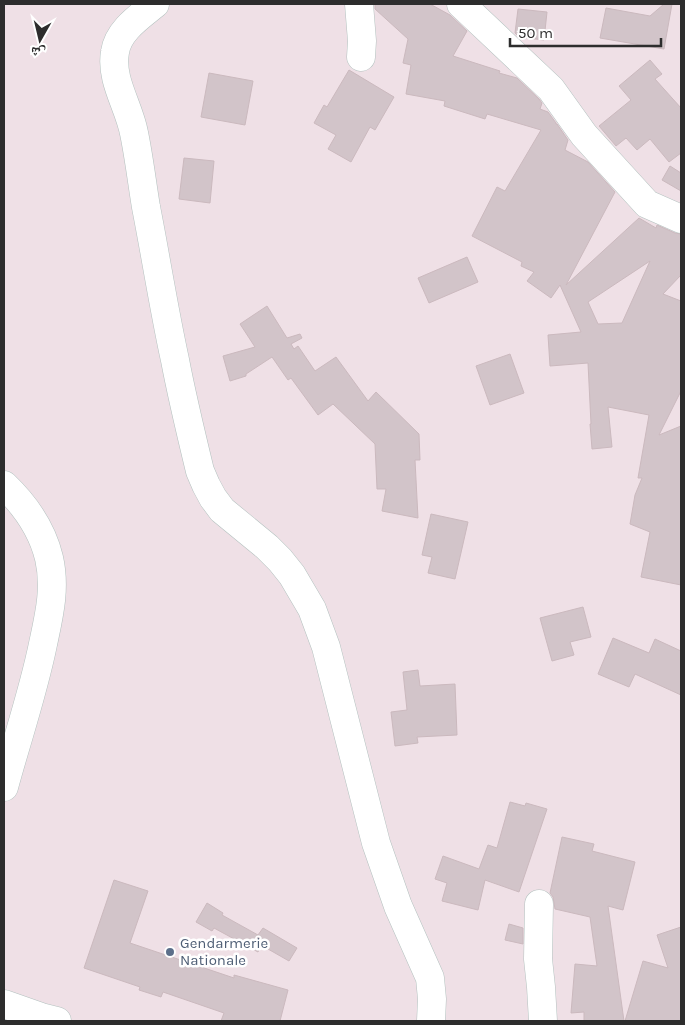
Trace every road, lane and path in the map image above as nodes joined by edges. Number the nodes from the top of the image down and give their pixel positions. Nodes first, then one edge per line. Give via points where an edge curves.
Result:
1 (155, 4) edge
2 (359, 4) edge
3 (461, 4) edge
4 (361, 57) dead end
5 (681, 219) edge
6 (4, 485) edge
7 (4, 787) edge
8 (539, 904) dead end
9 (4, 1004) edge
10 (57, 1021) edge
11 (431, 1021) edge
12 (543, 1021) edge

1 - 11 street via 122,34 115,50 115,74 134,130 174,360 200,471 222,510 280,560 312,609 326,647 376,843 398,906 430,978
2 - 4 street
3 - 5 street via 551,89 584,135 647,204
6 - 7 street via 18,499 42,537 49,558 52,603 39,666
8 - 12 street via 538,959
9 - 10 street

